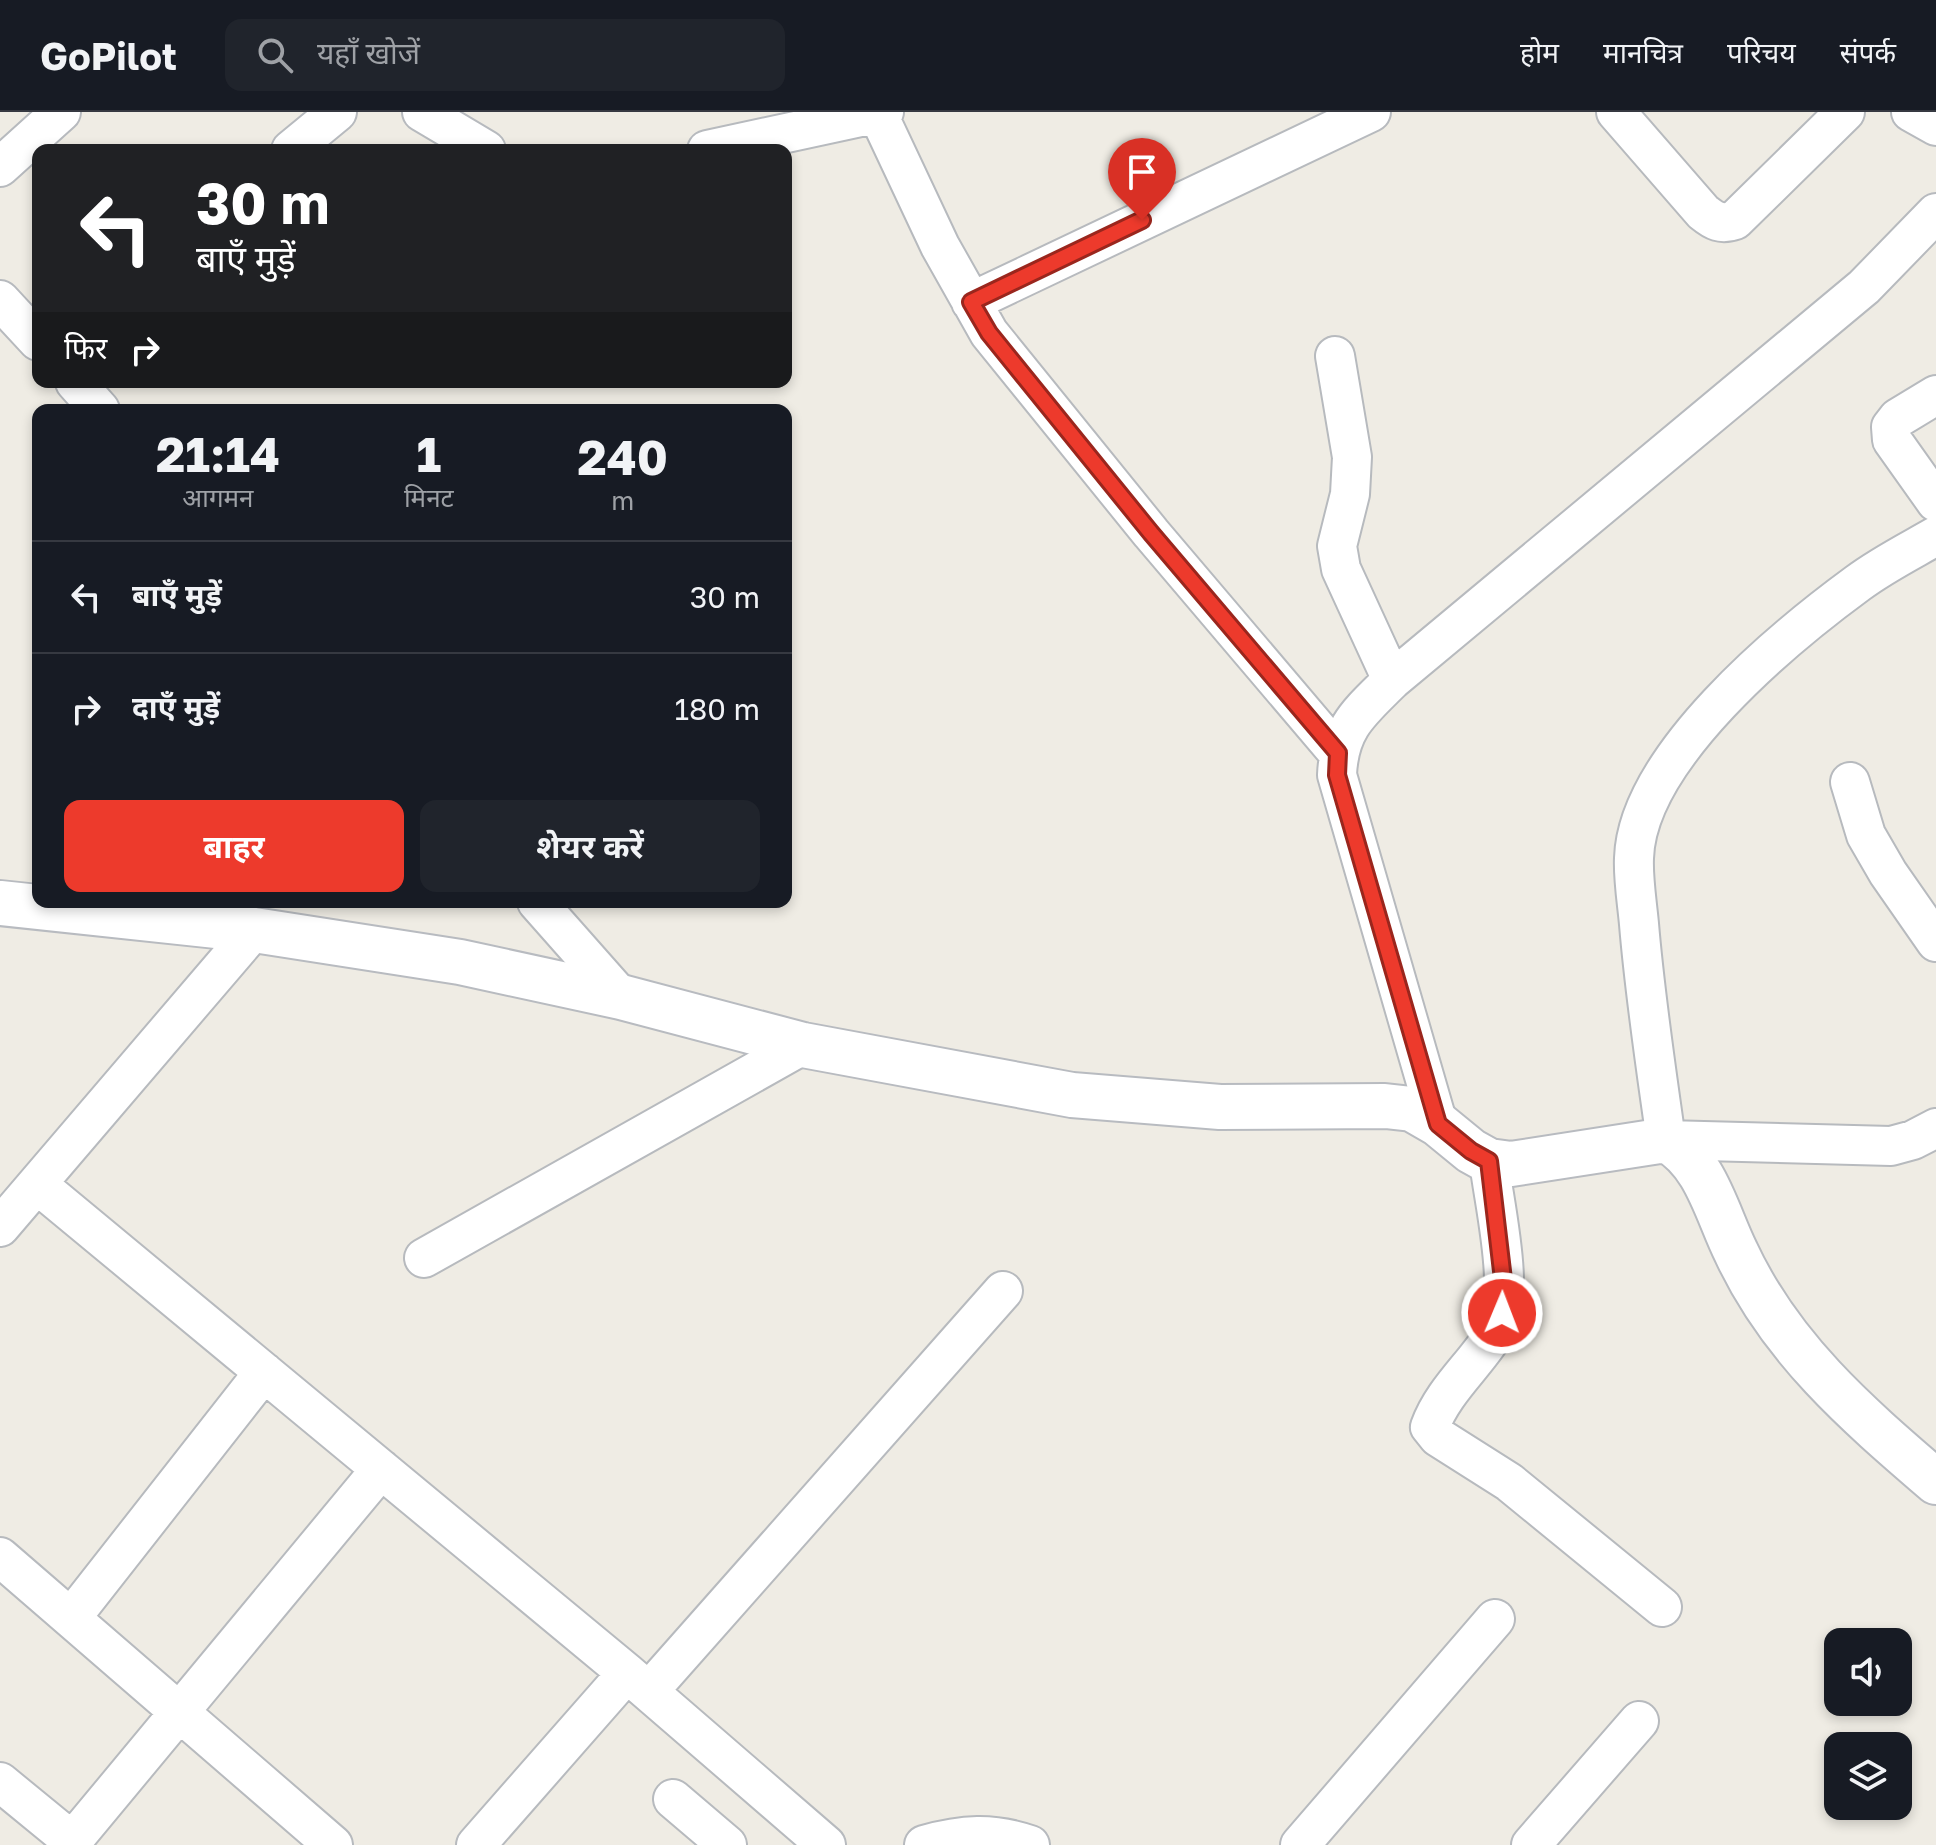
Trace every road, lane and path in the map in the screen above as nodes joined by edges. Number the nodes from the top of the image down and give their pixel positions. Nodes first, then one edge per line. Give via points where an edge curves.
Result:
1 (61, 112) edge
2 (337, 112) edge
3 (422, 112) edge
4 (1371, 112) edge
5 (1616, 112) edge
6 (1845, 112) edge
7 (1911, 112) edge
8 (880, 113) edge
9 (1936, 126) edge
10 (298, 144) edge
11 (476, 144) edge
12 (735, 144) edge
13 (0, 167) edge
14 (1936, 213) edge
15 (0, 300) edge
16 (971, 302) junction
17 (32, 335) edge
18 (1335, 356) dead end
19 (80, 388) edge
20 (1936, 395) edge
21 (95, 404) edge
22 (1936, 502) edge
23 (1936, 536) edge
24 (1392, 680) junction
25 (1338, 753) junction
26 (1850, 782) dead end
27 (0, 903) edge
28 (32, 906) edge
29 (47, 908) edge
30 (542, 908) edge
31 (254, 930) junction
32 (1936, 942) edge
33 (621, 997) junction
34 (803, 1045) junction
35 (1438, 1124) junction
36 (1936, 1128) edge
37 (1666, 1140) junction
38 (1489, 1161) junction
39 (38, 1185) junction
40 (0, 1227) edge
41 (424, 1258) dead end
42 (1003, 1291) dead end
43 (264, 1372) junction
44 (381, 1469) junction
45 (1936, 1482) edge
46 (0, 1557) edge
47 (1662, 1607) dead end
48 (71, 1618) junction
49 (1495, 1619) dead end
50 (638, 1682) junction
51 (180, 1712) junction
52 (1639, 1721) dead end
53 (0, 1782) edge
54 (673, 1799) dead end
55 (70, 1843) edge
56 (333, 1845) edge
57 (476, 1845) edge
58 (727, 1845) edge
59 (826, 1845) edge
60 (924, 1845) edge
61 (1030, 1845) edge
62 (1300, 1845) edge
63 (1531, 1845) edge

1 - 13 street
2 - 10 street
3 - 11 street
4 - 16 street
5 - 6 street via 1703,212 1726,223
7 - 9 street
8 - 12 street
8 - 16 street
14 - 24 street via 1864,287
15 - 17 street
16 - 25 street via 989,333 1141,522
18 - 24 street via 1352,457 1350,494 1337,546
19 - 21 street
20 - 22 street via 1891,427 1892,440
23 - 37 street via 1859,582 1757,666 1678,752 1651,797 1634,857 1645,995
24 - 25 street via 1345,730
25 - 35 street via 1337,775
26 - 32 street via 1866,835
27 - 28 street
29 - 31 street
30 - 33 street
31 - 33 street via 460,962
31 - 39 street
33 - 34 street
34 - 35 street via 1072,1095 1220,1107 1385,1106 1412,1109
34 - 41 street
35 - 38 street
36 - 37 street via 1891,1146
37 - 38 street via 1511,1164
37 - 45 street via 1692,1158 1737,1255 1786,1337 1850,1408
38 - 47 street via 1504,1288 1502,1313 1495,1332 1430,1427 1509,1482
39 - 40 street
39 - 43 street
42 - 50 street
43 - 44 street
43 - 48 street
44 - 50 street
44 - 51 street
46 - 48 street
48 - 51 street
49 - 62 street
50 - 57 street
50 - 59 street
51 - 55 street
51 - 56 street
52 - 63 street
53 - 55 street
54 - 58 street
60 - 61 street via 969,1835 1002,1835

